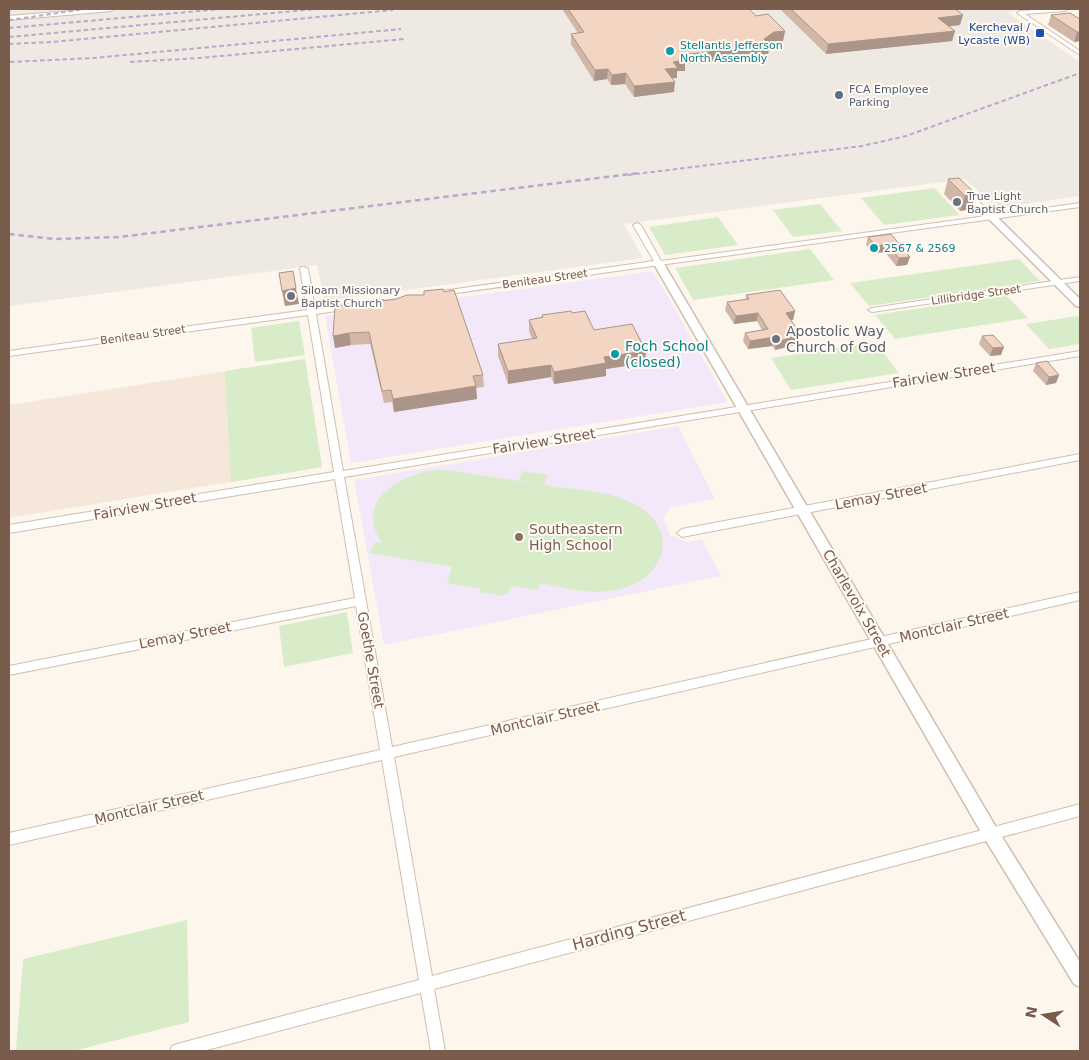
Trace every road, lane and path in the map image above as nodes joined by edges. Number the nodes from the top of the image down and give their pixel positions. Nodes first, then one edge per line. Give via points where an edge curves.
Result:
1 (111, 9) edge
2 (1065, 9) edge
3 (9, 18) edge
4 (1080, 46) edge
5 (1071, 47) junction
6 (1080, 53) edge
7 (956, 183) edge
8 (1080, 205) edge
9 (992, 218) junction
10 (637, 225) dead end
11 (659, 264) junction
12 (304, 269) dead end
13 (1080, 280) edge
14 (1058, 283) junction
15 (437, 294) edge
16 (389, 301) edge
17 (1080, 304) edge
18 (872, 310) dead end
19 (312, 311) junction
20 (1080, 353) edge
21 (9, 354) edge
22 (743, 408) junction
23 (1080, 457) edge
24 (339, 474) junction
25 (803, 511) junction
26 (9, 529) edge
27 (682, 533) dead end
28 (1080, 596) edge
29 (361, 601) junction
30 (880, 642) junction
31 (9, 670) edge
32 (387, 753) junction
33 (1080, 810) edge
34 (991, 834) junction
35 (9, 839) edge
36 (1080, 978) edge
37 (427, 984) junction
38 (177, 1051) edge
39 (438, 1051) edge

1 - 3 street
2 - 5 street via 1020,14
4 - 5 street
5 - 6 street
7 - 9 street
8 - 9 street, Beniteau Street
9 - 11 street, Beniteau Street
9 - 14 street
10 - 11 street, Charlevoix Street
11 - 15 street, Beniteau Street
11 - 22 street, Charlevoix Street
12 - 19 street, Goethe Street
13 - 14 street, Lillibridge Street
14 - 17 street
14 - 18 street, Lillibridge Street
16 - 19 street, Beniteau Street
19 - 21 street, Beniteau Street
19 - 24 street, Goethe Street
20 - 22 street, Fairview Street
22 - 24 street, Fairview Street
22 - 25 street, Charlevoix Street
23 - 25 street, Lemay Street
24 - 26 street, Fairview Street
24 - 29 street, Goethe Street
25 - 27 street, Lemay Street
25 - 30 street, Charlevoix Street
28 - 30 street, Montclair Street
29 - 31 street, Lemay Street
29 - 32 street, Goethe Street
30 - 32 street, Montclair Street
30 - 34 street, Charlevoix Street
32 - 35 street, Montclair Street
32 - 37 street, Goethe Street
33 - 34 street, Harding Street
34 - 36 street, Charlevoix Street
34 - 37 street, Harding Street
37 - 38 street, Harding Street
37 - 39 street, Goethe Street

